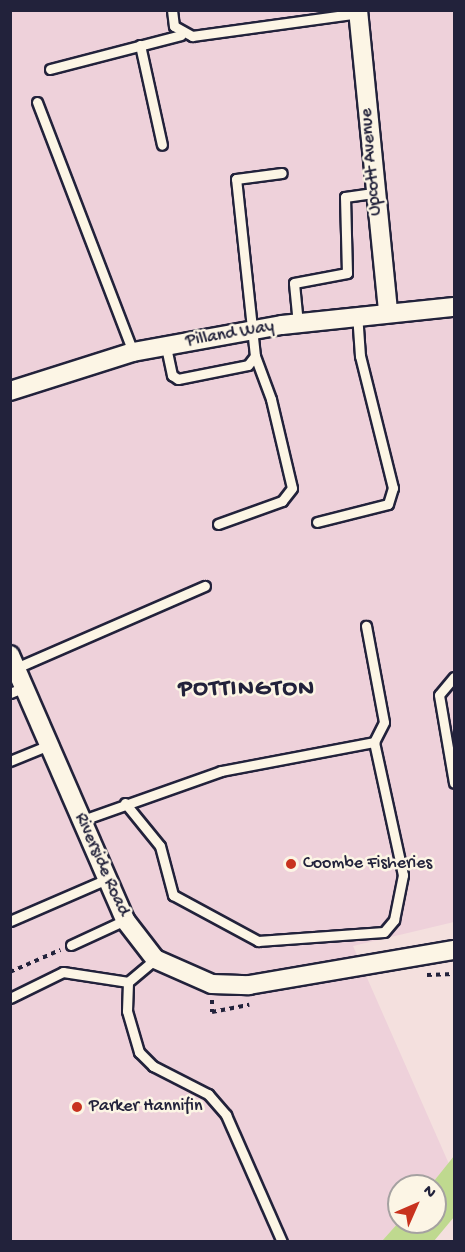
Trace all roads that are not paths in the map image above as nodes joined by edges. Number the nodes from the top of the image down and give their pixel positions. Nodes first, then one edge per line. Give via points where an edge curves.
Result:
1 (172, 10) edge
2 (364, 11) edge
3 (181, 35) junction
4 (140, 45) junction
5 (50, 69) dead end
6 (37, 102) dead end
7 (162, 145) dead end
8 (282, 173) dead end
9 (375, 193) junction
10 (454, 307) edge
11 (388, 313) junction
12 (357, 317) junction
13 (298, 324) junction
14 (252, 331) junction
15 (166, 347) junction
16 (133, 352) junction
17 (255, 356) junction
18 (10, 391) edge
19 (318, 522) dead end
20 (218, 524) dead end
21 (205, 586) dead end
22 (366, 626) dead end
23 (13, 662) edge
24 (454, 677) edge
25 (18, 690) edge
26 (374, 742) junction
27 (49, 745) junction
28 (10, 761) edge
29 (454, 783) edge
30 (125, 803) junction
31 (80, 821) junction
32 (107, 879) junction
33 (125, 920) junction
34 (10, 921) edge
35 (70, 945) dead end
36 (451, 952) edge
37 (155, 959) junction
38 (128, 982) junction
39 (10, 998) edge
40 (282, 1242) edge

1 - 3 lane
2 - 3 lane
2 - 9 street, Upcott Avenue
3 - 4 lane
4 - 5 lane
4 - 7 lane
6 - 16 lane
8 - 14 lane via 236,179
9 - 11 street, Upcott Avenue
9 - 13 lane via 345,197 347,273 294,283
10 - 11 street, Pilland Way
11 - 12 street, Pilland Way
12 - 13 street, Pilland Way
12 - 19 lane via 360,356 393,488 388,504
13 - 14 street, Pilland Way
14 - 15 street, Pilland Way
14 - 17 lane
15 - 16 street, Pilland Way
15 - 17 lane via 172,375 178,379 248,365
16 - 18 street, Pilland Way
17 - 20 lane via 271,399 290,496
21 - 23 lane
22 - 26 lane via 384,722
23 - 25 street, Riverside Road
24 - 29 lane via 439,695
25 - 27 street, Riverside Road
26 - 30 lane via 221,771
26 - 30 lane via 403,875 394,920 384,932 258,941 173,895 160,846
27 - 28 lane
27 - 31 street, Riverside Road
30 - 31 lane
31 - 32 street, Riverside Road
32 - 33 street, Riverside Road
32 - 34 lane
33 - 35 lane
33 - 37 street, Riverside Road
36 - 37 street, Riverside Road via 249,985 212,984
37 - 38 lane
38 - 39 lane via 63,972
38 - 40 lane via 126,1011 139,1052 153,1066 208,1094 226,1115

